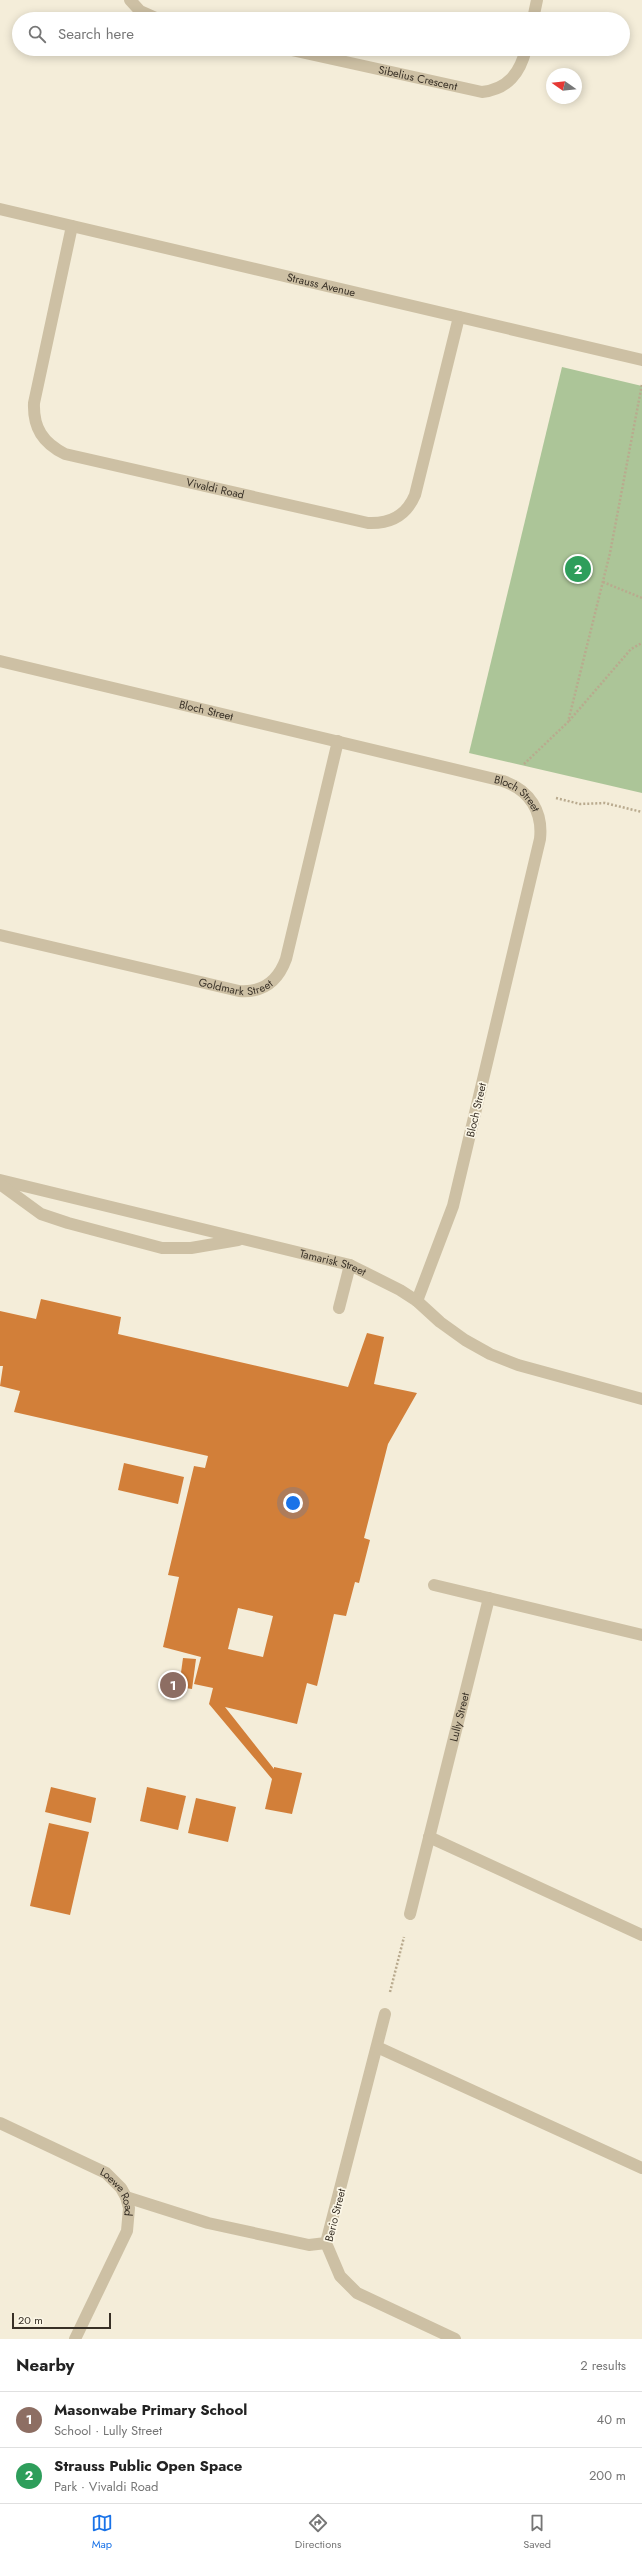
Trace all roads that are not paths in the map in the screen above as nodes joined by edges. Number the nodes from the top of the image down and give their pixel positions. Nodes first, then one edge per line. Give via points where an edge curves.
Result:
1 (130, 0) edge
2 (537, 0) edge
3 (142, 12) edge
4 (534, 12) edge
5 (319, 56) edge
6 (524, 56) edge
7 (0, 209) edge
8 (72, 226) junction
9 (459, 318) junction
10 (642, 360) edge
11 (0, 661) edge
12 (338, 741) junction
13 (0, 935) edge
14 (0, 1180) edge
15 (0, 1184) edge
16 (243, 1239) junction
17 (350, 1265) junction
18 (417, 1301) junction
19 (339, 1308) dead end
20 (642, 1399) edge
21 (434, 1585) dead end
22 (489, 1598) junction
23 (642, 1635) edge
24 (429, 1837) junction
25 (410, 1914) road end
26 (642, 1935) edge
27 (385, 2014) road end
28 (377, 2047) junction
29 (0, 2123) edge
30 (642, 2168) edge
31 (126, 2197) junction
32 (326, 2243) junction
33 (75, 2339) edge
34 (454, 2339) edge

1 - 3 street
2 - 4 street
5 - 6 street, Sibelius Crescent via 482,92 502,87 512,79 520,68
7 - 8 street, Strauss Avenue
8 - 9 street, Strauss Avenue
8 - 9 street, Vivaldi Road via 34,403 39,433 46,442 65,454 368,523 388,522 405,512 416,495
9 - 10 street, Strauss Avenue
11 - 12 street, Bloch Street
12 - 13 street, Goldmark Street via 286,959 282,970 266,987 249,992 239,991
12 - 18 street, Bloch Street via 515,785 536,807 541,828 453,1206
14 - 16 street, Tamarisk Street
15 - 16 street via 41,1214 68,1224 162,1248 191,1248
16 - 17 street, Tamarisk Street
17 - 18 street, Tamarisk Street
17 - 19 street
18 - 20 street, Tamarisk Street via 464,1340 490,1354 518,1365
21 - 22 street
22 - 23 street
22 - 24 street, Lully Street
24 - 25 street, Lully Street
24 - 26 street
27 - 28 street, Berio Street
28 - 30 street
28 - 32 street, Berio Street
29 - 31 street, Loewe Road via 106,2173
31 - 32 street via 208,2223 309,2245
31 - 33 street, Loewe Road via 129,2214 127,2231
32 - 34 street, Berio Street via 340,2276 357,2292

